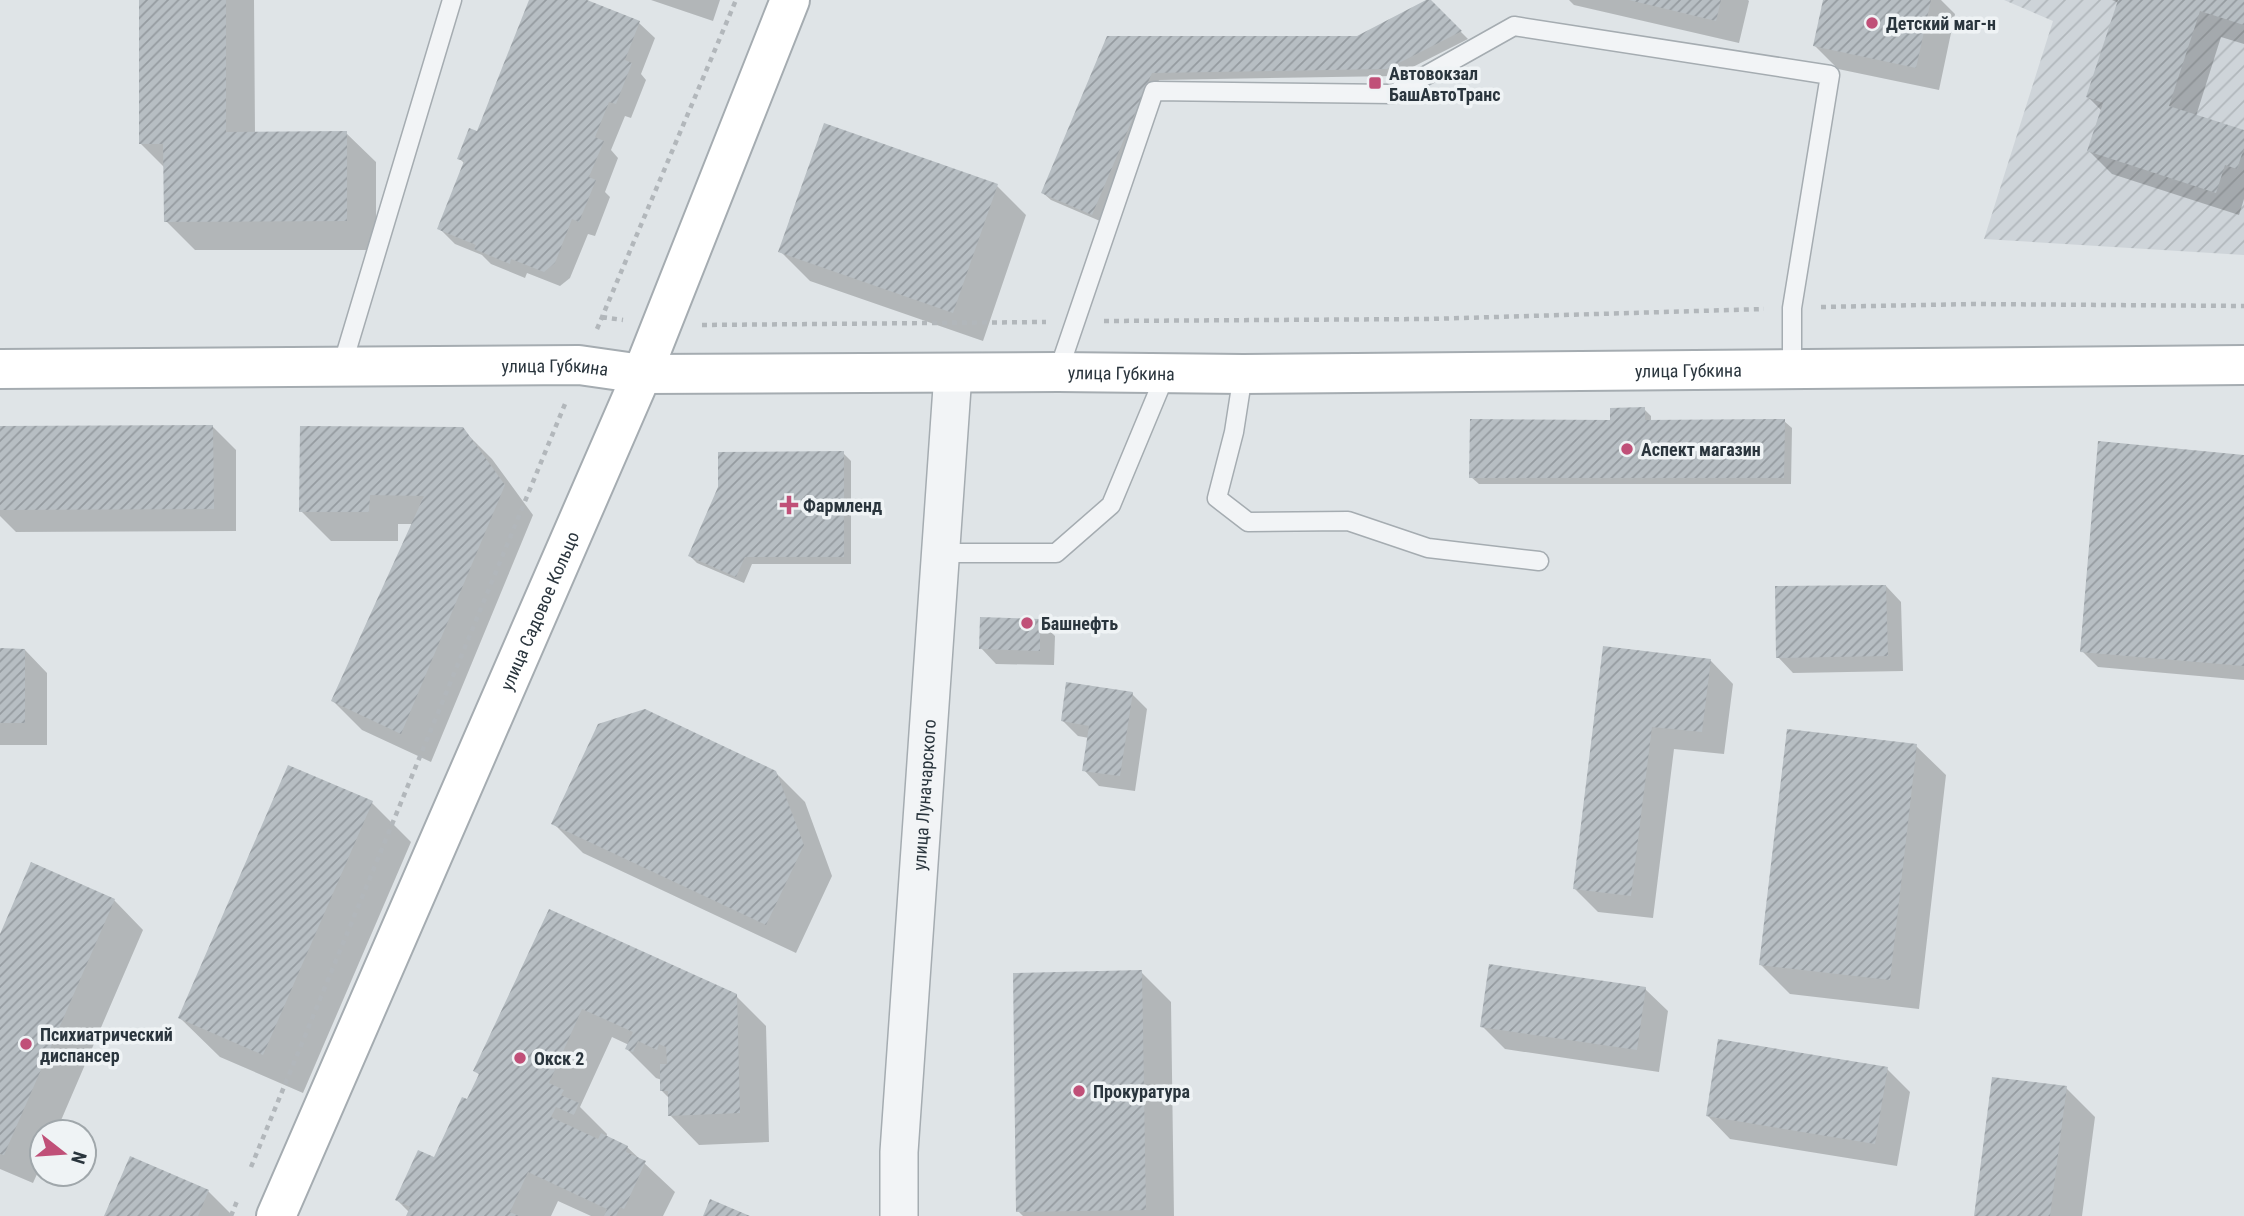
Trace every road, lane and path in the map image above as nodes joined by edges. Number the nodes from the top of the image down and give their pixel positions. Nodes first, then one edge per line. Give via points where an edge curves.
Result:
1 (452, 0) edge
2 (736, 0) edge
3 (790, 0) edge
4 (2244, 306) edge
5 (1792, 308) junction
6 (602, 317) junction
7 (1075, 322) junction
8 (661, 326) junction
9 (579, 365) junction
10 (2244, 365) edge
11 (342, 366) junction
12 (0, 369) edge
13 (1792, 369) junction
14 (1058, 372) junction
15 (953, 373) junction
16 (1166, 373) junction
17 (642, 374) junction
18 (1243, 374) junction
19 (941, 553) junction
20 (1538, 561) dead end
21 (247, 1177) dead end
22 (242, 1190) dead end
23 (231, 1216) edge
24 (276, 1216) edge
25 (899, 1216) edge

1 - 11 lane
2 - 6 path
3 - 8 street, улица Садовое Кольцо
4 - 5 path
5 - 7 path via 1429,319
5 - 7 lane via 1830,75 1514,26 1393,94 1154,91
5 - 13 lane
6 - 8 path
6 - 9 path
7 - 8 path
7 - 14 lane
8 - 17 street, улица Садовое Кольцо
9 - 11 street, улица Губкина
9 - 17 street, улица Губкина
9 - 21 path
10 - 13 street, улица Губкина
11 - 12 street, улица Губкина
13 - 18 street, улица Губкина
14 - 15 street, улица Губкина
14 - 16 street, улица Губкина
15 - 17 street, улица Губкина
15 - 19 street, улица Луначарского
16 - 18 street, улица Губкина
16 - 19 lane via 1111,505 1056,553
17 - 24 street, улица Садовое Кольцо
18 - 20 lane via 1217,498 1248,522 1348,522 1428,548
19 - 25 street, улица Луначарского via 900,1139
22 - 23 path

